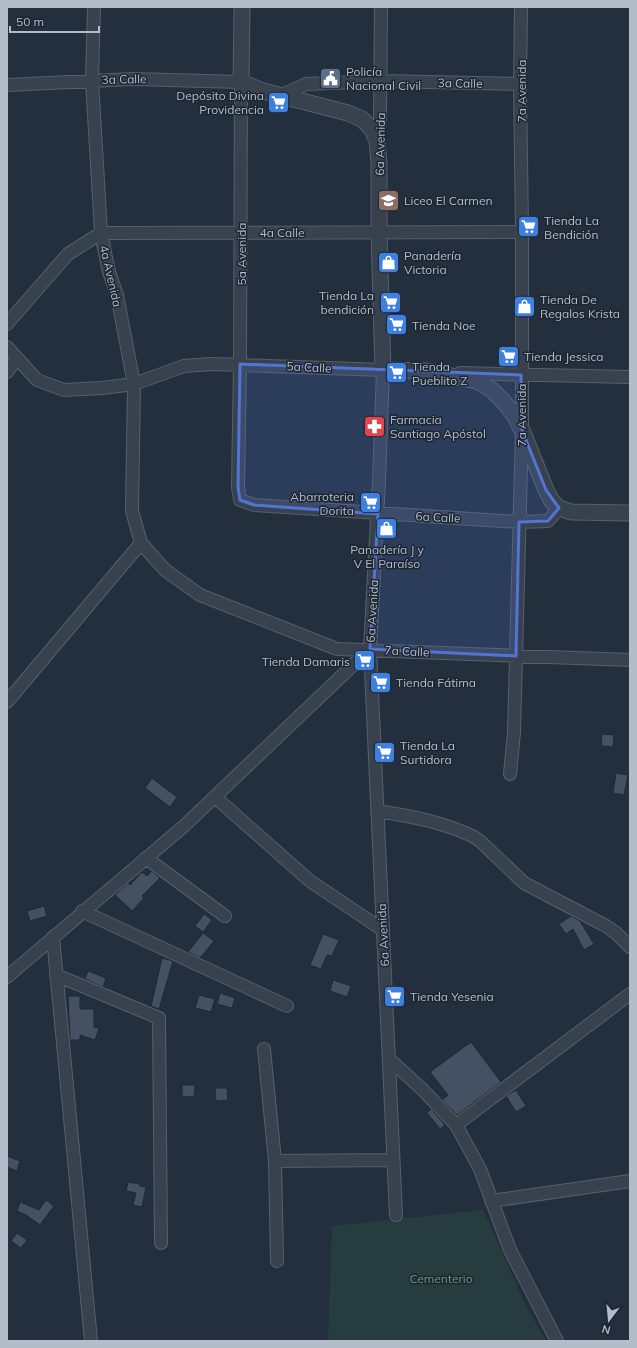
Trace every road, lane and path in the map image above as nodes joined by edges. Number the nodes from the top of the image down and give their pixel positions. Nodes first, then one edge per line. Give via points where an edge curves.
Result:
1 (94, 7) edge
2 (242, 7) edge
3 (382, 7) edge
4 (522, 7) edge
5 (92, 80) junction
6 (381, 81) junction
7 (241, 82) junction
8 (520, 84) junction
9 (7, 85) edge
10 (282, 95) junction
11 (377, 141) junction
12 (241, 232) junction
13 (379, 232) junction
14 (522, 232) junction
15 (101, 233) junction
16 (7, 324) edge
17 (7, 347) edge
18 (17, 358) junction
19 (240, 364) junction
20 (384, 370) junction
21 (427, 371) junction
22 (7, 372) edge
23 (521, 375) junction
24 (630, 377) edge
25 (134, 384) junction
26 (522, 430) junction
27 (240, 500) joint
28 (559, 508) junction
29 (630, 513) edge
30 (378, 514) junction
31 (519, 522) junction
32 (142, 543) junction
33 (370, 649) junction
34 (516, 656) junction
35 (630, 660) edge
36 (7, 702) edge
37 (510, 774) dead end
38 (215, 797) junction
39 (377, 811) junction
40 (146, 858) junction
41 (82, 911) junction
42 (225, 916) dead end
43 (383, 930) junction
44 (53, 936) junction
45 (630, 947) edge
46 (56, 975) junction
47 (7, 976) edge
48 (630, 994) edge
49 (287, 1006) dead end
50 (264, 1049) dead end
51 (389, 1059) junction
52 (456, 1126) junction
53 (393, 1160) junction
54 (275, 1161) junction
55 (630, 1181) edge
56 (491, 1201) junction
57 (396, 1216) dead end
58 (161, 1243) dead end
59 (277, 1262) dead end
60 (91, 1341) edge
61 (557, 1341) edge

1 - 5 street, 4a Avenida
2 - 7 street, 5a Avenida
3 - 6 street, 6a Avenida
4 - 8 street, 7a Avenida
5 - 7 street, 3a Calle via 175,79
5 - 9 street, 3a Calle
5 - 15 street, 4a Avenida
6 - 8 street, 3a Calle
6 - 10 street, 3a Calle via 306,84
6 - 11 street, 6a Avenida
7 - 10 street
7 - 12 street, 5a Avenida
8 - 14 street, 7a Avenida
10 - 11 street via 362,119 372,129
11 - 13 street, 6a Avenida
12 - 13 street, 4a Calle
12 - 15 street, 4a Calle
12 - 19 street, 5a Avenida
13 - 14 street, 4a Calle
13 - 20 street, 6a Avenida
14 - 23 street, 7a Avenida
15 - 16 street via 68,254
15 - 25 street, 4a Avenida
17 - 18 street, 5a Calle
18 - 22 street
18 - 25 street, 5a Calle via 37,380 64,390
19 - 20 street, 5a Calle
19 - 25 street, 5a Calle via 184,366
19 - 27 street, 5a Avenida
20 - 21 street, 5a Calle
20 - 30 street, 6a Avenida
21 - 23 street, 5a Calle
21 - 26 street via 472,380 487,387 504,402
23 - 24 street, 5a Calle
23 - 26 street, 7a Avenida
25 - 32 street, 4a Avenida via 132,511
26 - 28 street via 546,490
26 - 31 street, 7a Avenida
27 - 30 street, 6a Calle via 254,505
28 - 29 street via 572,512
28 - 31 street, 6a Calle via 548,521
30 - 31 street, 6a Calle
30 - 33 street, 6a Avenida
31 - 34 street, 7a Avenida
32 - 33 street, 7a Calle via 165,570 200,595 338,648
32 - 36 street
33 - 34 street, 7a Calle
33 - 38 street
33 - 39 street, 6a Avenida
34 - 35 street, 7a Calle
34 - 37 street, 7a Avenida
38 - 40 street
38 - 43 street via 310,881
39 - 43 street, 6a Avenida
39 - 45 street via 433,821 474,837 524,883 606,926
40 - 41 street
40 - 42 street
41 - 44 street
41 - 49 street
43 - 51 street, 6a Avenida
44 - 46 street
44 - 47 street
46 - 58 street via 159,1018
46 - 60 street
48 - 52 street
50 - 54 street
51 - 52 street via 423,1090
51 - 53 street, 6a Avenida
52 - 56 street via 480,1169
53 - 54 street
53 - 57 street, 6a Avenida
54 - 59 street
55 - 56 street
56 - 61 street via 510,1250

